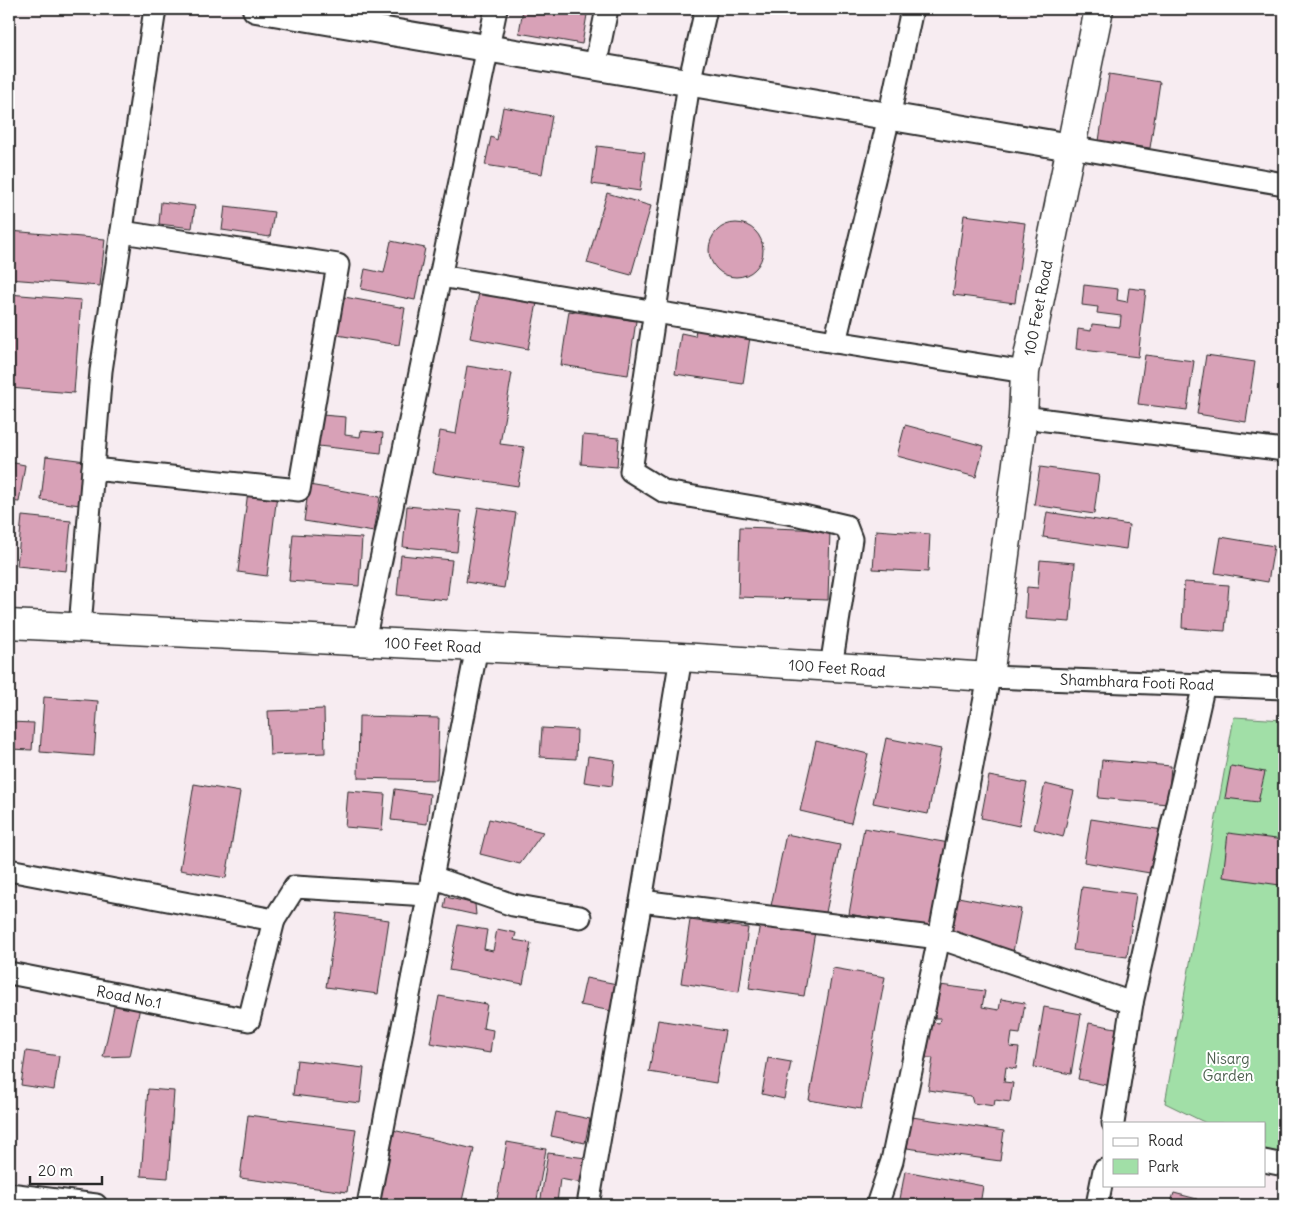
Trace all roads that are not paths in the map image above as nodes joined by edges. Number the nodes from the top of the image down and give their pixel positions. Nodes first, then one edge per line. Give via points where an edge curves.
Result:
1 (155, 9) edge
2 (256, 9) edge
3 (496, 9) edge
4 (607, 9) edge
5 (706, 9) edge
6 (912, 9) edge
7 (1099, 9) edge
8 (488, 48) junction
9 (595, 67) junction
10 (689, 83) junction
11 (889, 117) junction
12 (1070, 147) junction
13 (1284, 184) edge
14 (122, 232) junction
15 (440, 276) junction
16 (656, 312) junction
17 (835, 342) junction
18 (1025, 372) junction
19 (1024, 417) junction
20 (1284, 450) edge
21 (93, 469) junction
22 (9, 624) edge
23 (80, 627) junction
24 (364, 642) junction
25 (477, 647) junction
26 (681, 657) junction
27 (831, 667) junction
28 (989, 677) junction
29 (1204, 684) junction
30 (1284, 688) edge
31 (9, 870) edge
32 (430, 886) junction
33 (641, 901) junction
34 (580, 917) dead end
35 (274, 920) junction
36 (939, 938) junction
37 (9, 973) edge
38 (1132, 1003) junction
39 (1113, 1122) edge
40 (1266, 1161) edge
41 (1284, 1165) edge
42 (1103, 1175) edge
43 (9, 1194) edge
44 (96, 1205) edge
45 (368, 1205) edge
46 (588, 1205) edge
47 (877, 1205) edge
48 (1097, 1205) edge

1 - 14 street
2 - 8 street
3 - 8 street
4 - 9 street
5 - 10 street
6 - 11 street
7 - 12 main road, 100 Feet Road
8 - 9 street
8 - 15 street
9 - 10 street
10 - 11 street
10 - 16 street
11 - 12 street
11 - 17 street
12 - 13 street
12 - 18 main road, 100 Feet Road
14 - 21 street via 101,371
14 - 21 street via 338,265 299,490
15 - 16 street
15 - 24 street
16 - 17 street
16 - 27 street via 631,471 665,492 846,526 851,539
17 - 18 street
18 - 19 main road, 100 Feet Road
19 - 20 street
19 - 28 main road, 100 Feet Road
21 - 23 street
22 - 23 main road, 100 Feet Road
23 - 24 main road, 100 Feet Road
24 - 25 main road, 100 Feet Road
25 - 26 main road, 100 Feet Road
25 - 32 street
26 - 27 main road, 100 Feet Road
26 - 33 street
27 - 28 main road, 100 Feet Road
28 - 29 street, Shambhara Footi Road
28 - 36 street
29 - 30 street, Shambhara Footi Road
29 - 38 street
31 - 35 street
32 - 34 street
32 - 35 street via 295,888
32 - 45 street
33 - 36 street
33 - 46 street
35 - 37 street, Road No.1 via 249,1020
36 - 38 street
36 - 47 street via 892,1161
38 - 39 street
40 - 41 street
42 - 48 street
43 - 44 street

